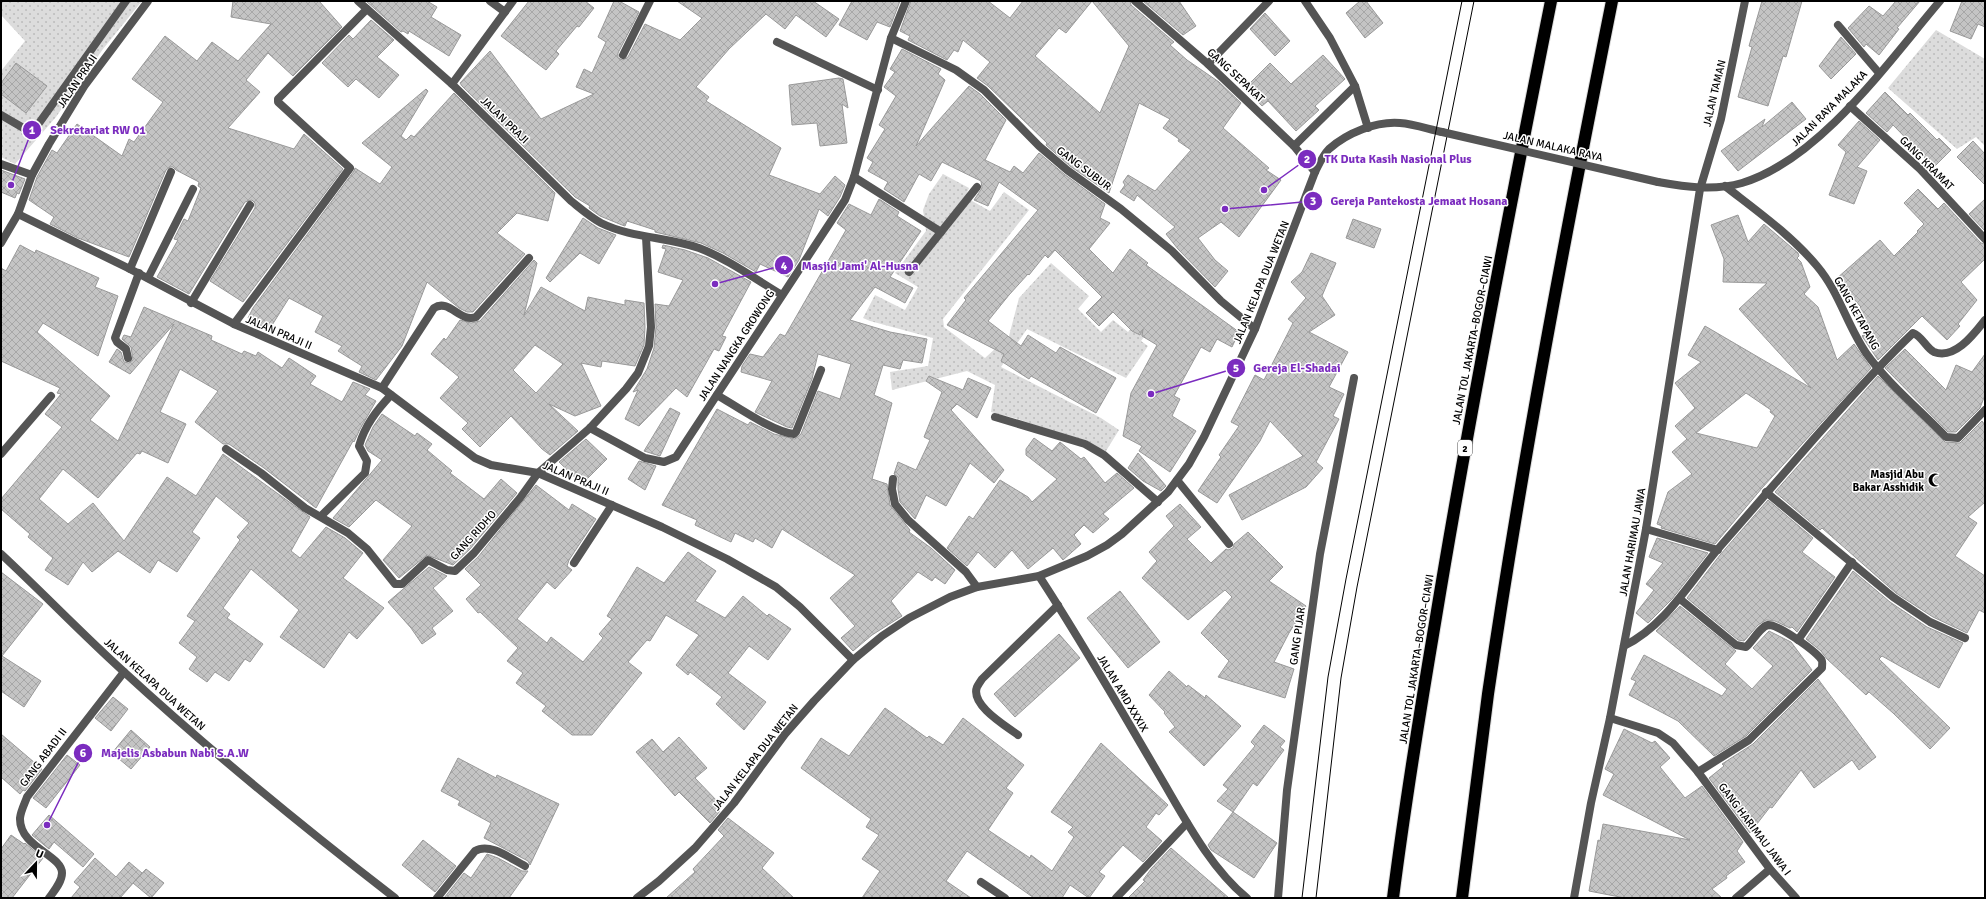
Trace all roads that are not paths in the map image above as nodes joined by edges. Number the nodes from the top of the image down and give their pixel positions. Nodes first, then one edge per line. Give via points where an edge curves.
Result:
1 (126, 1) edge
2 (148, 1) edge
3 (358, 1) edge
4 (490, 1) edge
5 (513, 1) edge
6 (650, 1) edge
7 (906, 1) edge
8 (1135, 1) edge
9 (1269, 1) edge
10 (1305, 1) edge
11 (1551, 1) edge
12 (1612, 1) edge
13 (1745, 1) edge
14 (1940, 1) edge
15 (367, 9) junction
16 (505, 12) junction
17 (1838, 24) dead end
18 (891, 38) junction
19 (777, 42) dead end
20 (624, 55) dead end
21 (1208, 64) junction
22 (1879, 73) junction
23 (452, 84) junction
24 (1355, 86) junction
25 (878, 90) junction
26 (1850, 106) junction
27 (1, 115) edge
28 (1368, 128) junction
29 (1442, 132) joint
30 (1294, 146) junction
31 (1, 164) edge
32 (171, 172) dead end
33 (1315, 172) junction
34 (32, 175) junction
35 (854, 177) junction
36 (1658, 182) joint
37 (1725, 186) junction
38 (977, 187) dead end
39 (193, 189) dead end
40 (1700, 189) junction
41 (250, 205) dead end
42 (18, 214) junction
43 (941, 232) junction
44 (646, 237) junction
45 (1985, 239) edge
46 (1, 243) edge
47 (529, 258) dead end
48 (130, 269) junction
49 (909, 272) dead end
50 (139, 273) junction
51 (148, 278) junction
52 (782, 295) junction
53 (191, 303) junction
54 (1985, 320) edge
55 (234, 324) junction
56 (1255, 329) junction
57 (128, 358) dead end
58 (1877, 367) junction
59 (821, 370) dead end
60 (1354, 378) dead end
61 (382, 388) junction
62 (391, 394) junction
63 (717, 395) junction
64 (51, 396) dead end
65 (1984, 412) edge
66 (994, 417) dead end
67 (590, 428) junction
68 (226, 449) dead end
69 (1, 454) edge
70 (538, 473) junction
71 (893, 479) dead end
72 (1177, 480) junction
73 (1766, 492) junction
74 (1158, 502) junction
75 (612, 505) junction
76 (321, 516) junction
77 (1646, 528) junction
78 (1229, 544) dead end
79 (1718, 550) junction
80 (1, 554) edge
81 (1852, 562) junction
82 (574, 563) dead end
83 (1039, 576) junction
84 (977, 587) junction
85 (1680, 599) junction
86 (1058, 606) junction
87 (1965, 638) dead end
88 (1798, 640) junction
89 (1624, 646) junction
90 (853, 660) junction
91 (124, 672) junction
92 (1610, 718) junction
93 (1018, 735) dead end
94 (1698, 772) junction
95 (1187, 823) junction
96 (525, 866) dead end
97 (1770, 869) junction
98 (981, 882) dead end
99 (49, 898) edge
100 (395, 898) edge
101 (437, 898) edge
102 (637, 898) edge
103 (1005, 898) edge
104 (1116, 898) edge
105 (1247, 898) edge
106 (1278, 898) edge
107 (1393, 898) edge
108 (1462, 898) edge
109 (1574, 898) edge
110 (1736, 898) edge
111 (1796, 898) edge

1 - 27 street via 32,133
2 - 34 street, JALAN PRAJI via 85,85
3 - 15 street, JALAN PRAJI
4 - 16 street
5 - 16 street
6 - 20 street
7 - 18 street, JALAN NANGKA GROWONG
8 - 21 street, GANG SEPAKAT
9 - 21 street
10 - 24 street via 1330,38
11 - 107 highway, JALAN TOL JAKARTA–BOGOR–CIAWI / 2 via 1454,511 1404,811
12 - 108 highway via 1568,220 1512,543 1488,695
13 - 40 street, JALAN TAMAN via 1721,119
14 - 22 street, JALAN RAYA MALAKA
15 - 23 street, JALAN PRAJI
15 - 55 street via 278,100 350,168
16 - 23 street
17 - 22 street
18 - 25 street, JALAN NANGKA GROWONG
18 - 56 street, GANG SUBUR via 956,70 984,90 1039,146 1172,251 1221,301
19 - 25 street
21 - 30 street, GANG SEPAKAT
22 - 26 street, JALAN RAYA MALAKA
23 - 44 street, JALAN PRAJI via 589,216 616,229
24 - 28 street
24 - 30 street
25 - 35 street, JALAN NANGKA GROWONG
26 - 37 street, JALAN RAYA MALAKA via 1805,150 1786,164 1741,183
26 - 45 street, GANG KRAMAT via 1920,169
28 - 29 street, JALAN KELAPA DUA WETAN via 1399,123
28 - 33 street, JALAN KELAPA DUA WETAN via 1344,138 1329,149
29 - 36 street, JALAN MALAKA RAYA, bridge
30 - 33 street, GANG SEPAKAT
31 - 34 street
32 - 48 street
33 - 56 street, JALAN KELAPA DUA WETAN
34 - 42 street, JALAN PRAJI
35 - 43 street
35 - 52 street, JALAN NANGKA GROWONG via 836,215
36 - 40 street, JALAN RAYA MALAKA
37 - 40 street, JALAN RAYA MALAKA
37 - 58 street, GANG KETAPANG via 1793,241 1817,266 1832,287 1855,334
38 - 43 street
39 - 51 street
40 - 77 street, JALAN HARIMAU JAWA
41 - 53 street
42 - 46 street, JALAN PRAJI
42 - 48 street, JALAN PRAJI II
43 - 49 street
44 - 52 street, JALAN PRAJI via 701,249
44 - 67 street via 651,307 649,346 638,373
47 - 61 street via 476,317 468,318 447,306 434,308
48 - 50 street, JALAN PRAJI II
50 - 51 street, JALAN PRAJI II
50 - 57 street via 115,338 126,349
51 - 53 street, JALAN PRAJI II
52 - 63 street, JALAN NANGKA GROWONG
53 - 55 street, JALAN PRAJI II
54 - 58 street via 1969,340 1945,353 1934,352 1913,333
55 - 61 street, JALAN PRAJI II
56 - 72 street, JALAN KELAPA DUA WETAN via 1204,437
58 - 65 street, GANG KETAPANG via 1946,437 1958,438
58 - 73 street
59 - 63 street via 794,434 754,417
60 - 106 street, GANG PIJAR via 1320,554 1286,790
61 - 62 street, JALAN PRAJI II
62 - 70 street, JALAN PRAJI II via 475,458 491,465
62 - 76 street via 376,410 358,446 367,461 365,473
63 - 67 street, JALAN NANGKA GROWONG via 676,457 670,461 645,458
64 - 69 street
66 - 74 street via 1085,444 1104,455
67 - 70 street
68 - 76 street via 305,508
70 - 75 street, JALAN PRAJI II
70 - 76 street, GANG RIDHO via 520,498 459,568 450,571 428,560 402,584 397,585 367,549 348,532
71 - 84 street via 895,504 908,520 966,572
72 - 74 street, JALAN KELAPA DUA WETAN
72 - 78 street
73 - 79 street
73 - 81 street
74 - 83 street, JALAN KELAPA DUA WETAN via 1107,545 1069,565
75 - 82 street
75 - 90 street, JALAN PRAJI II via 727,559 776,587
77 - 79 street
77 - 89 street, JALAN HARIMAU JAWA
79 - 85 street
80 - 91 street, JALAN KELAPA DUA WETAN
81 - 87 street via 1914,612
81 - 88 street
83 - 84 street, JALAN KELAPA DUA WETAN
83 - 86 street, JALAN AMD XXXIX
84 - 90 street, JALAN KELAPA DUA WETAN via 950,597 909,618
85 - 88 street via 1741,647 1749,644 1765,626 1769,625 1778,627
85 - 89 street via 1641,638
86 - 93 street via 982,679 977,687 976,695 986,711
86 - 95 street, JALAN AMD XXXIX
88 - 94 street via 1821,659 1822,668 1749,740
89 - 92 street, JALAN HARIMAU JAWA
90 - 102 street, JALAN KELAPA DUA WETAN via 785,734 734,803 695,848
91 - 99 street, GANG ABADI II via 27,797 22,809 20,822 24,833 61,870 60,880
91 - 100 street, JALAN KELAPA DUA WETAN via 238,772
92 - 94 street, GANG HARIMAU JAWA I via 1658,733 1673,743
92 - 109 street, JALAN HARIMAU JAWA
94 - 97 street, GANG HARIMAU JAWA I
95 - 104 street
95 - 105 street, JALAN AMD XXXIX via 1231,884
96 - 101 street via 491,849 479,848
97 - 110 street
97 - 111 street, GANG HARIMAU JAWA I
98 - 103 street

